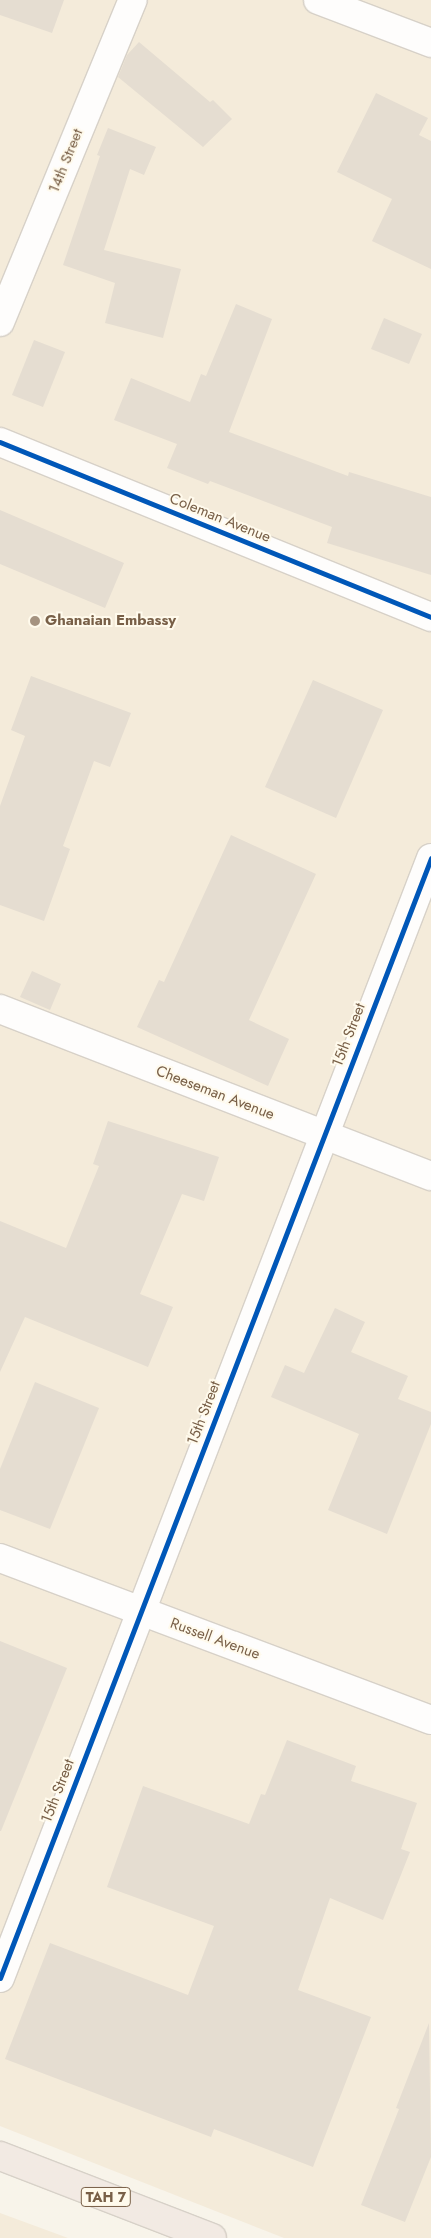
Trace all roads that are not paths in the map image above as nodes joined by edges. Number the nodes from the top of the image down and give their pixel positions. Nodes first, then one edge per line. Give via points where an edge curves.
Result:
1 (132, 0) edge
2 (318, 0) edge
3 (431, 43) edge
4 (0, 322) edge
5 (0, 442) edge
6 (431, 617) edge
7 (431, 858) edge
8 (0, 1009) edge
9 (324, 1135) junction
10 (431, 1176) edge
11 (0, 1558) edge
12 (141, 1611) junction
13 (431, 1720) edge
14 (0, 1978) edge
15 (0, 2156) edge
16 (212, 2238) edge

1 - 4 street, 14th Street
2 - 3 street
5 - 6 street, Coleman Avenue
7 - 9 street, 15th Street
8 - 9 street, Cheeseman Avenue
9 - 10 street, Cheeseman Avenue
9 - 12 street, 15th Street
11 - 12 street, Russell Avenue
12 - 13 street, Russell Avenue
12 - 14 street, 15th Street
15 - 16 highway, TAH 7

